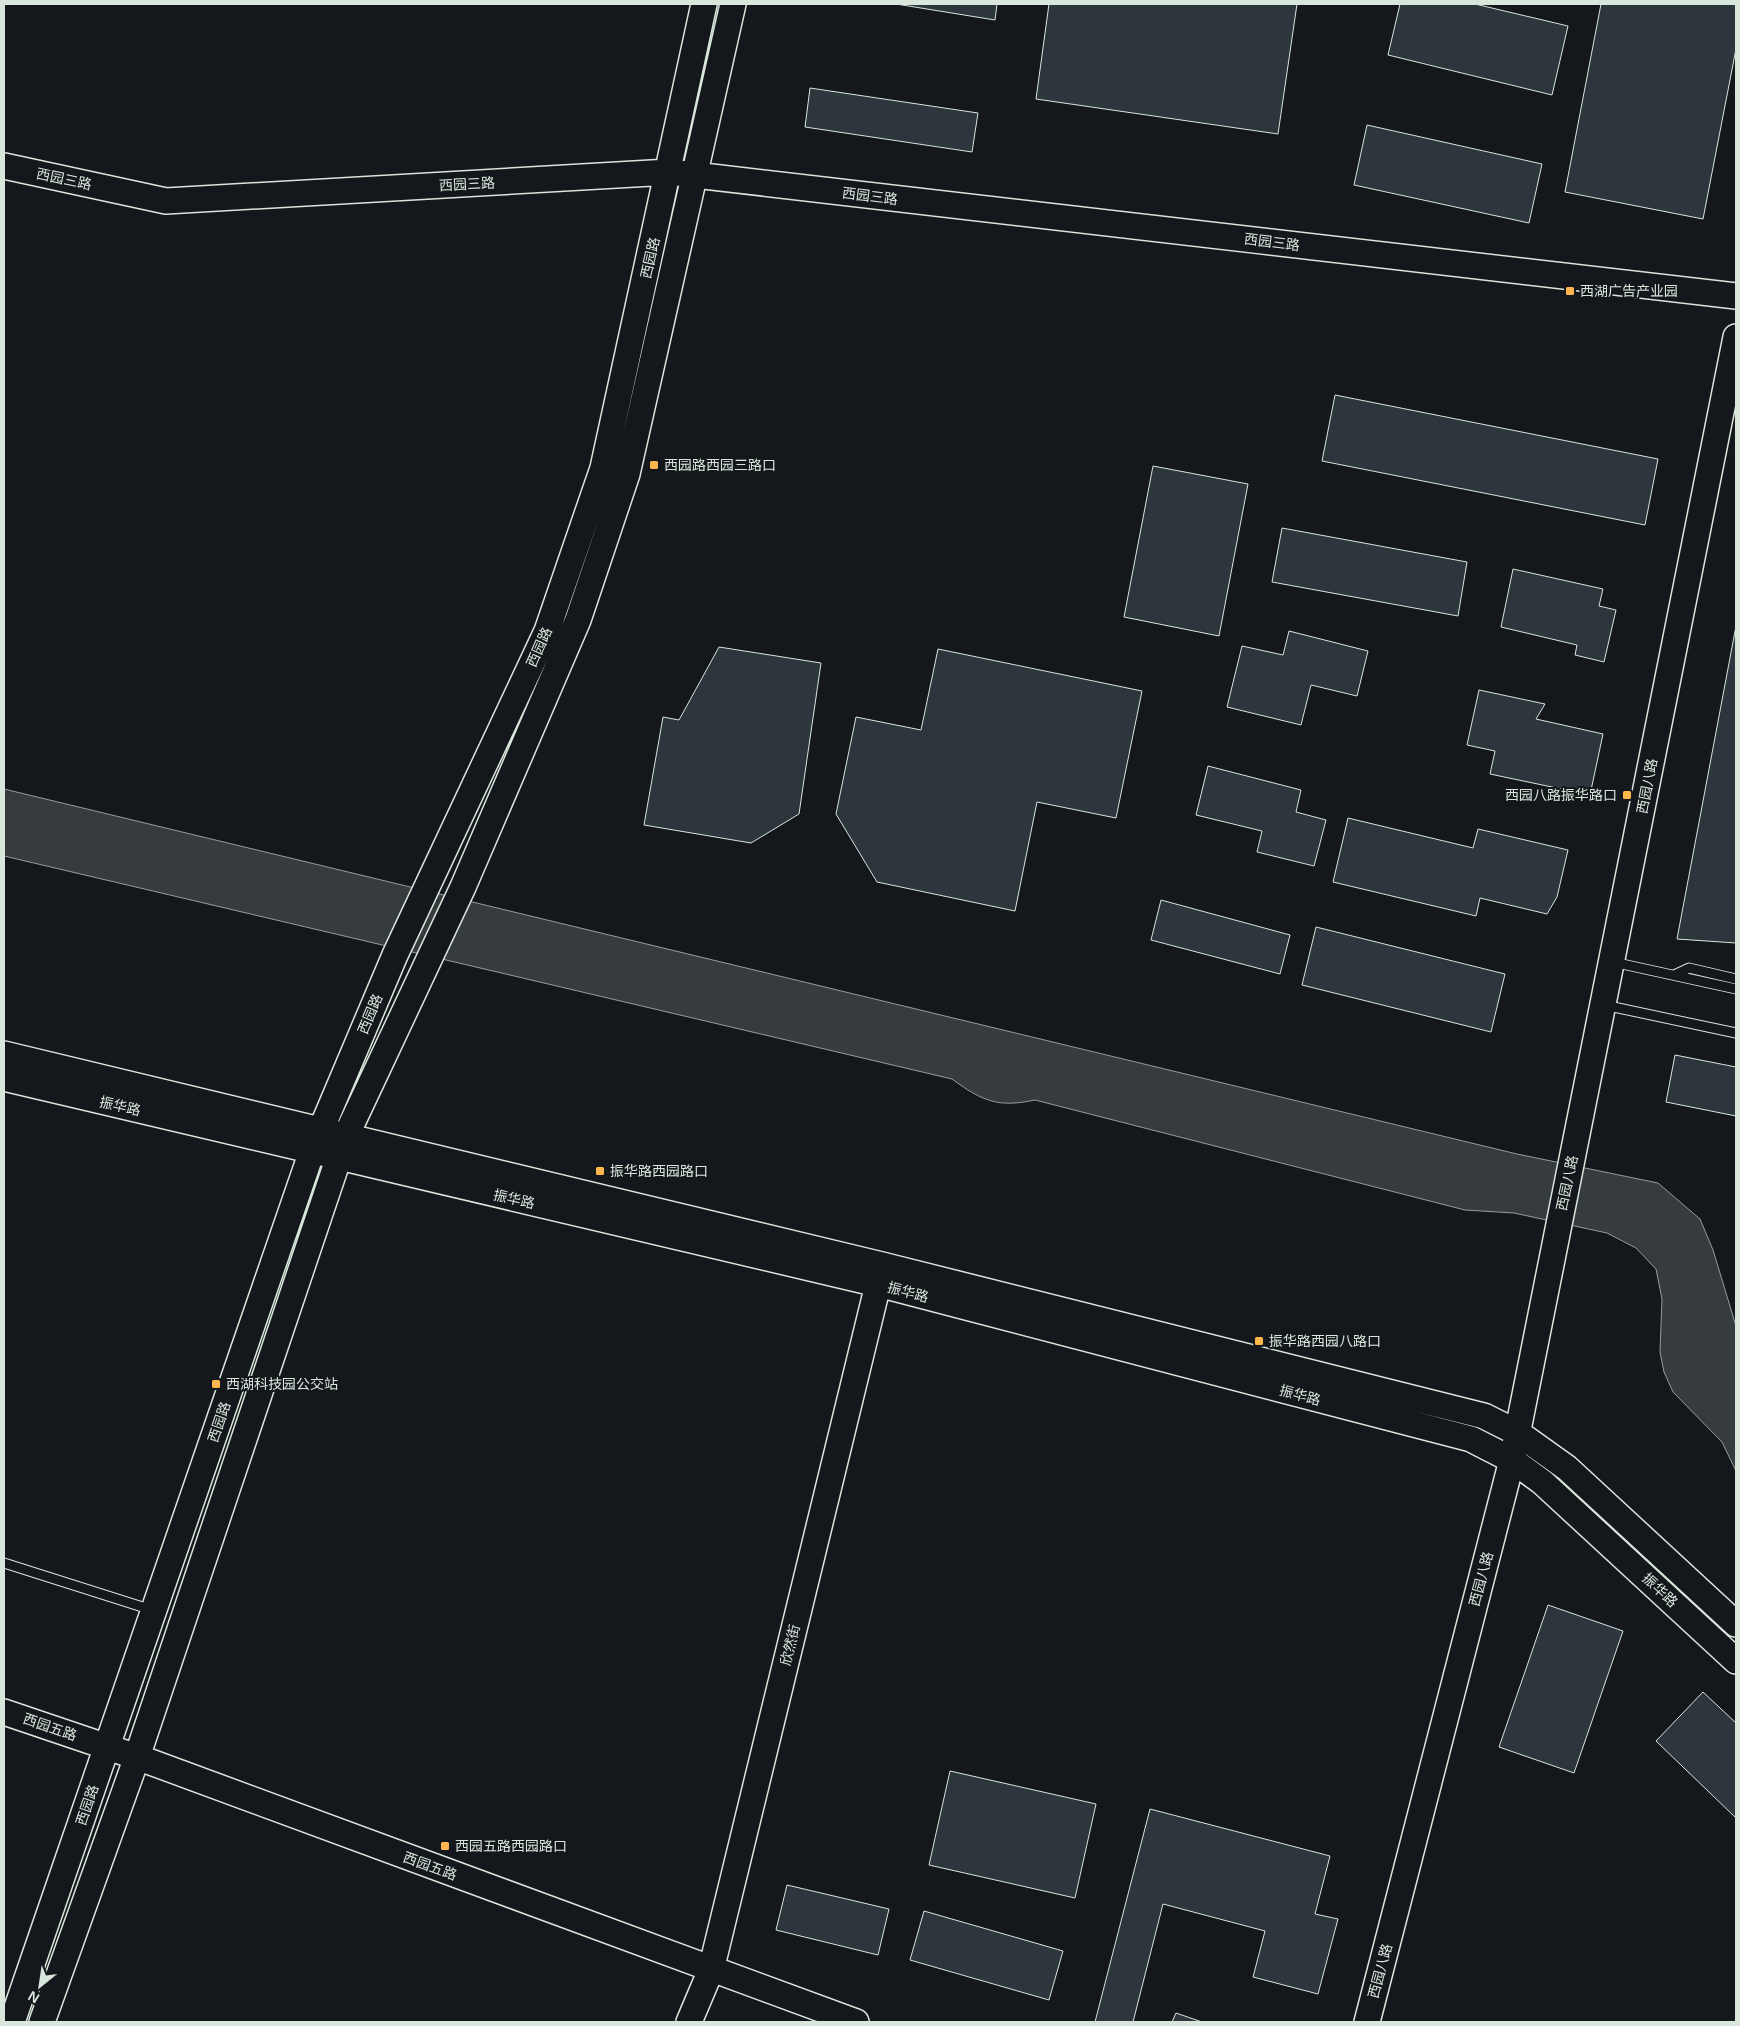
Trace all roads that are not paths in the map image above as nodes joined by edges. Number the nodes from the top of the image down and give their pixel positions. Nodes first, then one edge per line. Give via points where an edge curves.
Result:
1 (704, 4) edge
2 (733, 4) edge
3 (4, 166) edge
4 (669, 172) junction
5 (696, 175) junction
6 (1736, 296) edge
7 (1736, 338) edge
8 (1613, 962) junction
9 (1674, 975) junction
10 (1736, 979) edge
11 (1736, 989) edge
12 (1604, 1005) junction
13 (1736, 1033) edge
14 (4, 1054) edge
15 (4, 1078) edge
16 (316, 1141) junction
17 (342, 1147) junction
18 (880, 1275) junction
19 (1518, 1433) junction
20 (1512, 1460) junction
21 (4, 1563) edge
22 (154, 1611) junction
23 (1736, 1624) edge
24 (1736, 1662) edge
25 (4, 1712) edge
26 (108, 1747) junction
27 (137, 1758) junction
28 (711, 1970) junction
29 (12, 2022) edge
30 (42, 2022) edge
31 (689, 2022) edge
32 (856, 2022) edge
33 (1367, 2022) edge

1 - 4 main road, 西园路
2 - 5 main road, 西园路
3 - 4 main road, 西园三路 via 166,202
4 - 5 main road, 西园三路
4 - 16 main road, 西园路 via 603,468 547,631 395,955
5 - 6 main road, 西园三路
5 - 17 main road, 西园路 via 628,474 578,620 463,887
7 - 8 main road, 西园八路
8 - 9 lane
8 - 12 main road, 西园八路
9 - 10 lane via 1689,968
9 - 11 lane
12 - 13 lane
12 - 19 main road, 西园八路
14 - 16 main road, 振华路
15 - 16 main road, 振华路
16 - 17 main road, 振华路
16 - 22 main road, 西园路
17 - 18 main road, 振华路
17 - 27 main road, 西园路
18 - 19 main road, 振华路 via 1484,1416
18 - 20 main road, 振华路 via 1471,1439
18 - 28 main road, 欣然街
19 - 20 main road, 西园八路
19 - 23 main road, 振华路 via 1567,1468
20 - 24 main road, 振华路 via 1542,1482
20 - 33 main road, 西园八路
21 - 22 lane
22 - 26 main road, 西园路
25 - 26 main road, 西园五路
26 - 27 main road, 西园五路
26 - 29 main road, 西园路
27 - 28 main road, 西园五路
27 - 30 main road, 西园路
28 - 31 main road, 欣然街
28 - 32 main road, 西园五路

